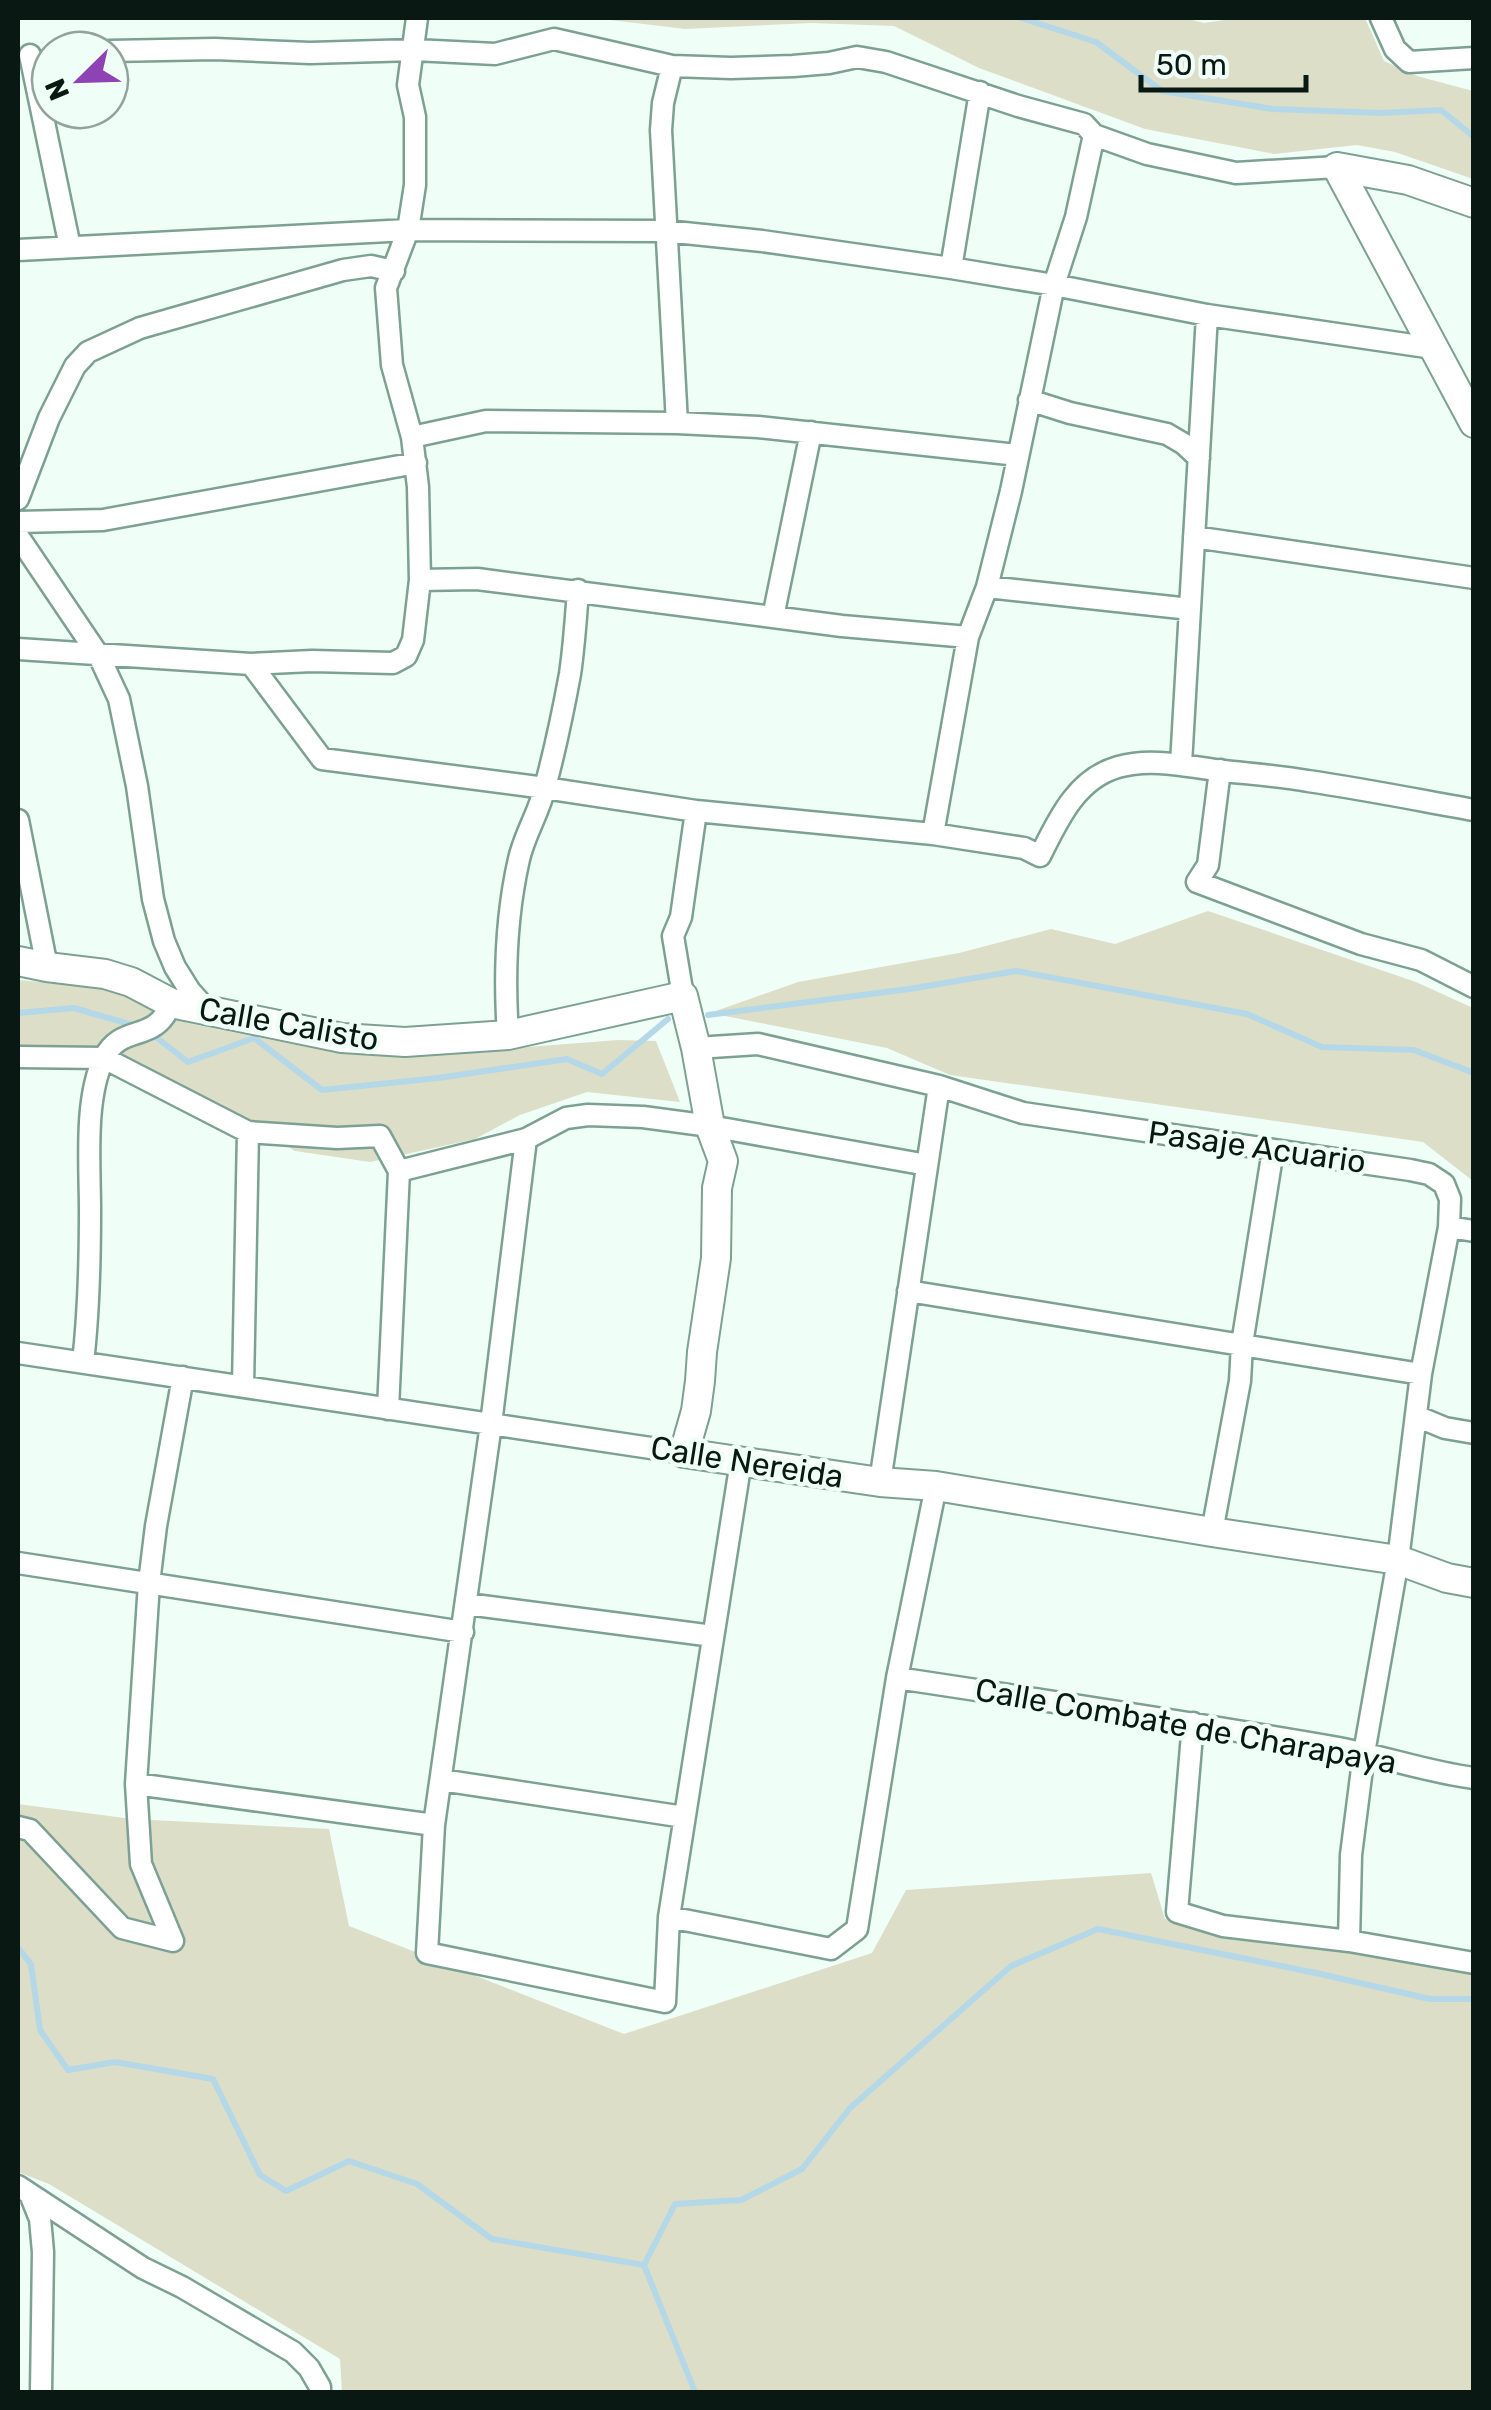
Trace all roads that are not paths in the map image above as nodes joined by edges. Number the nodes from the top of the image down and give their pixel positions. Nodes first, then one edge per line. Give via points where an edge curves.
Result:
1 (417, 18) edge
2 (1381, 18) edge
3 (414, 50) junction
4 (130, 51) edge
5 (1474, 58) edge
6 (672, 66) junction
7 (980, 92) junction
8 (47, 130) edge
9 (1094, 135) junction
10 (1337, 167) junction
11 (1474, 203) edge
12 (408, 230) junction
13 (665, 232) junction
14 (70, 247) junction
15 (18, 250) edge
16 (951, 268) junction
17 (394, 271) junction
18 (1054, 285) junction
19 (1207, 315) junction
20 (1433, 348) junction
21 (1028, 400) junction
22 (677, 423) junction
23 (1474, 423) edge
24 (811, 432) junction
25 (412, 437) junction
26 (1018, 454) junction
27 (1198, 458) junction
28 (416, 463) junction
29 (18, 500) edge
30 (18, 522) edge
31 (18, 536) edge
32 (1194, 536) junction
33 (1474, 578) edge
34 (420, 580) junction
35 (987, 588) junction
36 (578, 590) junction
37 (1190, 609) junction
38 (773, 616) junction
39 (968, 637) junction
40 (18, 648) edge
41 (99, 656) junction
42 (251, 664) junction
43 (1180, 764) junction
44 (1220, 770) junction
45 (545, 788) junction
46 (1474, 810) edge
47 (696, 811) junction
48 (18, 820) edge
49 (933, 834) junction
50 (18, 962) edge
51 (47, 968) junction
52 (1474, 987) edge
53 (683, 996) junction
54 (172, 1003) junction
55 (208, 1010) junction
56 (508, 1035) junction
57 (696, 1048) junction
58 (18, 1057) edge
59 (104, 1058) junction
60 (939, 1086) junction
61 (710, 1126) junction
62 (248, 1132) junction
63 (526, 1140) junction
64 (1273, 1150) junction
65 (927, 1165) junction
66 (399, 1171) junction
67 (1449, 1227) junction
68 (1474, 1232) edge
69 (908, 1291) junction
70 (1242, 1344) junction
71 (18, 1353) edge
72 (83, 1362) junction
73 (1421, 1374) junction
74 (183, 1378) junction
75 (243, 1386) junction
76 (388, 1408) junction
77 (1416, 1416) junction
78 (491, 1424) junction
79 (1474, 1433) edge
80 (684, 1453) junction
81 (741, 1462) junction
82 (880, 1482) junction
83 (936, 1486) junction
84 (1212, 1532) junction
85 (1398, 1560) junction
86 (18, 1562) edge
87 (149, 1583) junction
88 (1474, 1583) edge
89 (467, 1604) junction
90 (463, 1632) junction
91 (713, 1636) junction
92 (897, 1678) junction
93 (1193, 1723) junction
94 (1364, 1752) junction
95 (1474, 1778) edge
96 (441, 1780) junction
97 (136, 1784) junction
98 (684, 1817) junction
99 (434, 1825) junction
100 (18, 1827) edge
101 (669, 1917) junction
102 (1349, 1942) junction
103 (1474, 1963) edge
104 (24, 2190) edge
105 (41, 2392) edge
106 (320, 2392) edge

1 - 3 street
2 - 5 street via 1409,62
3 - 4 street
3 - 6 street via 495,54 554,39
3 - 12 street via 408,84 415,185
6 - 7 street via 793,66 857,57
6 - 13 street via 661,130
7 - 9 street via 1084,124
7 - 16 street
8 - 14 street
9 - 10 street via 1236,173
9 - 18 street
10 - 11 street via 1408,180
10 - 20 street
12 - 13 street
12 - 14 street
12 - 17 street
13 - 16 street
13 - 22 street
14 - 15 street
16 - 18 street
17 - 25 street via 386,310 392,365
17 - 29 street via 343,270 140,328 88,352 49,418
18 - 19 street
18 - 21 street
19 - 20 street
19 - 27 street
20 - 23 street
21 - 26 street
21 - 27 street via 1167,434
22 - 24 street
22 - 25 street via 486,421
24 - 26 street
24 - 38 street
25 - 28 street
26 - 35 street
27 - 32 street
28 - 30 street via 104,520
28 - 34 street
31 - 41 street
32 - 33 street
32 - 37 street
34 - 36 street
34 - 42 street via 413,640 394,663
35 - 37 street
35 - 39 street
36 - 38 street
36 - 45 street via 570,673
37 - 43 street
38 - 39 street
39 - 49 street
40 - 41 street
41 - 42 street
41 - 55 street via 119,699 164,941 174,967
42 - 45 street via 322,758
43 - 44 street
43 - 49 street via 1118,767 1098,776 1066,806 1040,856
44 - 46 street
44 - 52 street via 1208,865 1197,882 1421,960
45 - 47 street
45 - 56 street via 518,860
47 - 49 street
47 - 53 street via 674,936
48 - 51 street
50 - 51 street, Calle Calisto
51 - 54 street, Calle Calisto via 105,974
53 - 56 street, Calle Calisto
53 - 57 street
54 - 55 street, Calle Calisto
54 - 59 street via 154,1028 117,1040
55 - 56 street, Calle Calisto via 342,1038 404,1042
57 - 60 street, Pasaje Acuario via 758,1044
57 - 61 street
58 - 59 street
59 - 62 street
59 - 72 street via 92,1098 90,1306
60 - 64 street, Pasaje Acuario via 1024,1113
60 - 65 street
61 - 63 street via 588,1115 566,1118
61 - 65 street
61 - 80 street via 723,1161 716,1258 696,1411
62 - 66 street via 380,1136
62 - 75 street
63 - 66 street
63 - 78 street
64 - 67 street, Pasaje Acuario via 1429,1174 1444,1184 1450,1199
64 - 70 street
65 - 69 street
66 - 76 street
67 - 68 street
67 - 73 street, Pasaje Acuario
69 - 70 street
69 - 82 street
70 - 73 street
70 - 84 street
71 - 72 street, Calle Nereida
72 - 74 street, Calle Nereida
73 - 77 street, Pasaje Acuario
74 - 75 street, Calle Nereida
74 - 87 street
75 - 76 street, Calle Nereida
76 - 78 street, Calle Nereida
77 - 79 street
77 - 85 street, Pasaje Acuario
78 - 80 street, Calle Nereida
78 - 89 street
80 - 81 street, Calle Nereida
81 - 82 street, Calle Nereida
81 - 91 street
82 - 83 street, Calle Nereida
83 - 84 street, Calle Nereida
83 - 92 street
84 - 85 street, Calle Nereida
85 - 88 street, Calle Nereida
85 - 94 street, Pasaje Acuario
86 - 87 street
87 - 90 street
87 - 97 street
89 - 90 street
89 - 91 street
90 - 96 street
91 - 98 street
92 - 93 street, Calle Combate de Charapaya
92 - 101 street via 857,1930 831,1948
93 - 94 street, Calle Combate de Charapaya
93 - 102 street via 1177,1912 1223,1926
94 - 95 street, Calle Combate de Charapaya
94 - 102 street, Pasaje Acuario
96 - 98 street
96 - 99 street
97 - 99 street
97 - 100 street via 141,1864 172,1941 122,1928 30,1830
98 - 101 street
99 - 101 street via 427,1952 665,2002
102 - 103 street
104 - 105 street via 40,2218 43,2252
104 - 106 street via 143,2268 293,2352 310,2368

